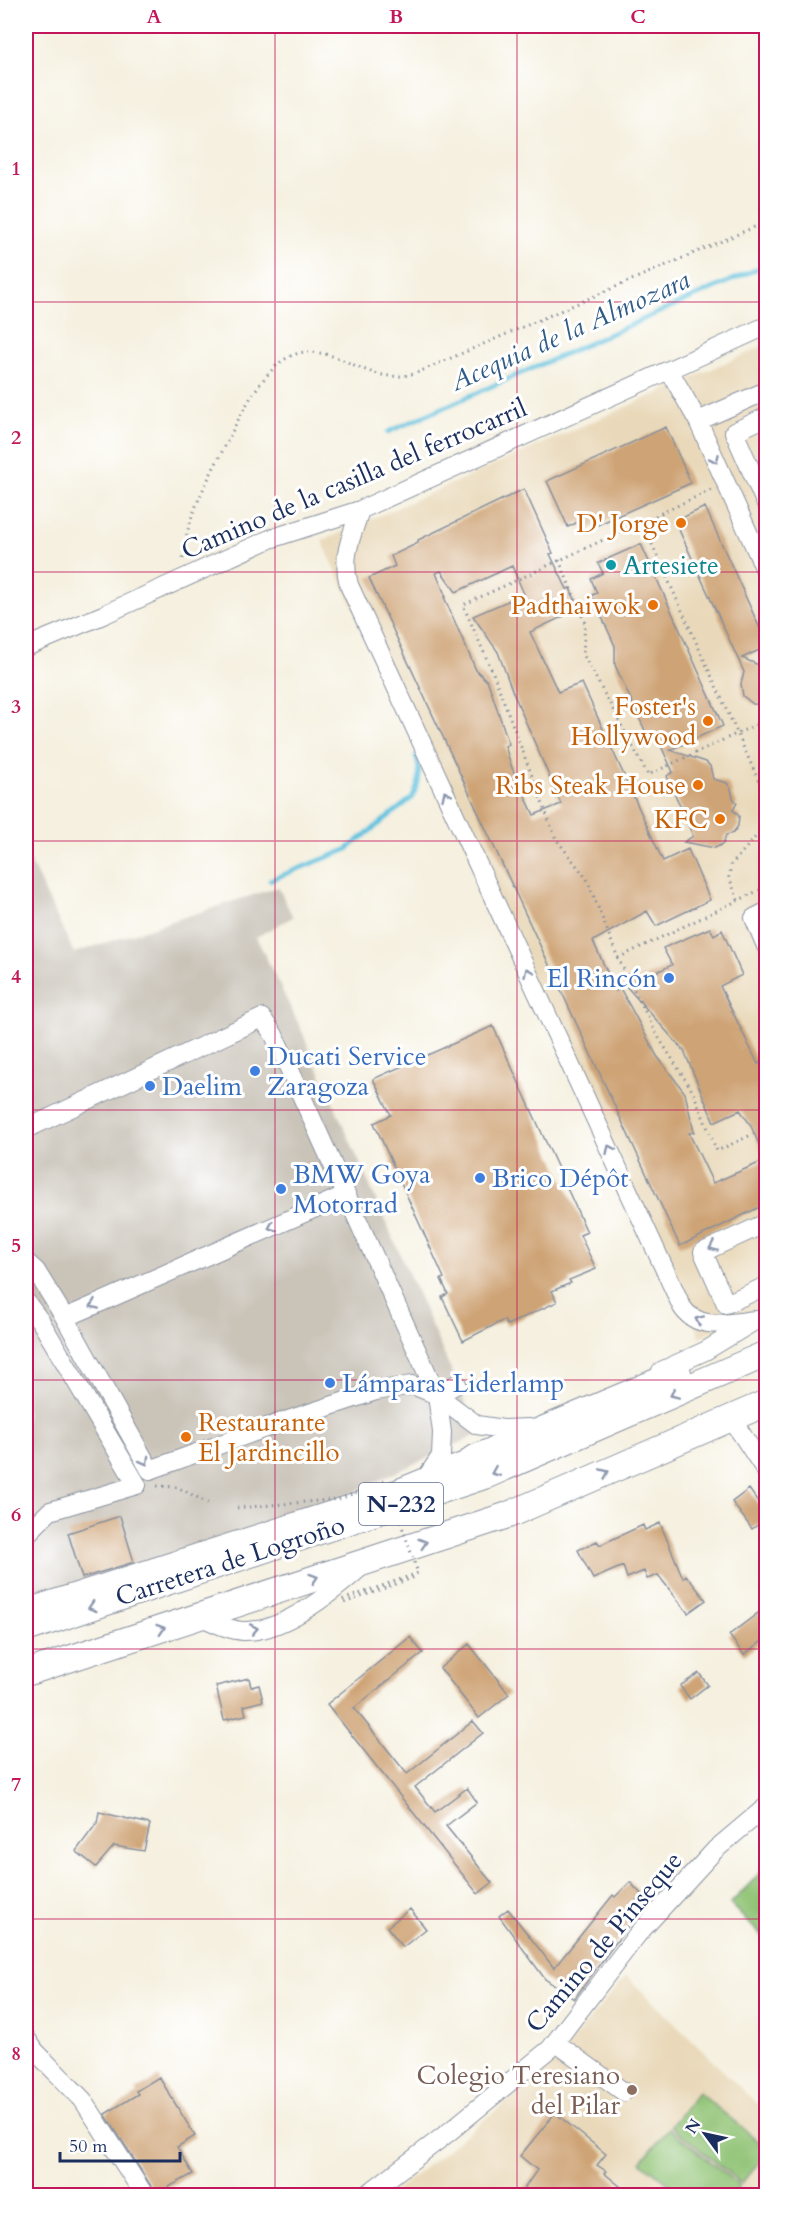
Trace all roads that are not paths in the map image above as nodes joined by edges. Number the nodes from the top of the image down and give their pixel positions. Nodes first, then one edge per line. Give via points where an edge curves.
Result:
1 (766, 326) edge
2 (669, 370) junction
3 (766, 391) edge
4 (766, 417) edge
5 (698, 421) junction
6 (766, 504) edge
7 (360, 510) junction
8 (759, 536) edge
9 (766, 572) edge
10 (26, 647) edge
11 (766, 912) edge
12 (766, 946) edge
13 (26, 1129) edge
14 (345, 1195) junction
15 (766, 1223) edge
16 (26, 1262) edge
17 (766, 1286) edge
18 (26, 1302) edge
19 (65, 1318) junction
20 (763, 1324) edge
21 (766, 1354) edge
22 (455, 1378) dead end
23 (434, 1388) junction
24 (766, 1402) edge
25 (731, 1418) junction
26 (529, 1428) junction
27 (473, 1459) junction
28 (766, 1471) edge
29 (426, 1478) junction
30 (26, 1539) edge
31 (26, 1608) edge
32 (26, 1629) edge
33 (26, 1673) edge
34 (766, 1807) edge
35 (26, 2038) edge
36 (555, 2042) junction
37 (624, 2092) dead end
38 (145, 2196) edge
39 (365, 2196) edge

1 - 2 street, Camino de la casilla del ferrocarril
2 - 5 street
2 - 7 street, Camino de la casilla del ferrocarril
3 - 5 street
4 - 6 street via 734,432
5 -> 8 street via 726,483
7 - 10 street, Camino de la casilla del ferrocarril via 270,539
20 -> 7 street via 708,1324 682,1307 349,585 346,551
8 - 9 street
11 - 12 street via 754,918
13 - 14 street via 262,1018 274,1035
14 -> 19 street
14 - 23 street
15 -> 17 street via 703,1252 726,1304
16 - 19 street via 36,1271
18 - 30 street via 137,1485 50,1511
19 -> 23 street via 150,1470 376,1391 412,1385
20 - 26 street
20 - 27 highway
21 -> 32 highway, Carretera de Logroño / N-232 via 488,1475
22 - 23 street
23 - 26 street via 477,1425
23 - 29 street via 442,1432 441,1456
24 - 25 highway, Carretera de Logroño / N-232
25 - 28 street
33 -> 25 highway, Carretera de Logroño / N-232 via 508,1515
26 - 27 street
27 - 29 street
29 - 31 street
34 - 36 street, Camino de Pinseque via 715,1850 637,1935
35 - 38 street via 83,2100
36 - 37 street
36 - 39 street, Camino de Pinseque via 449,2132

